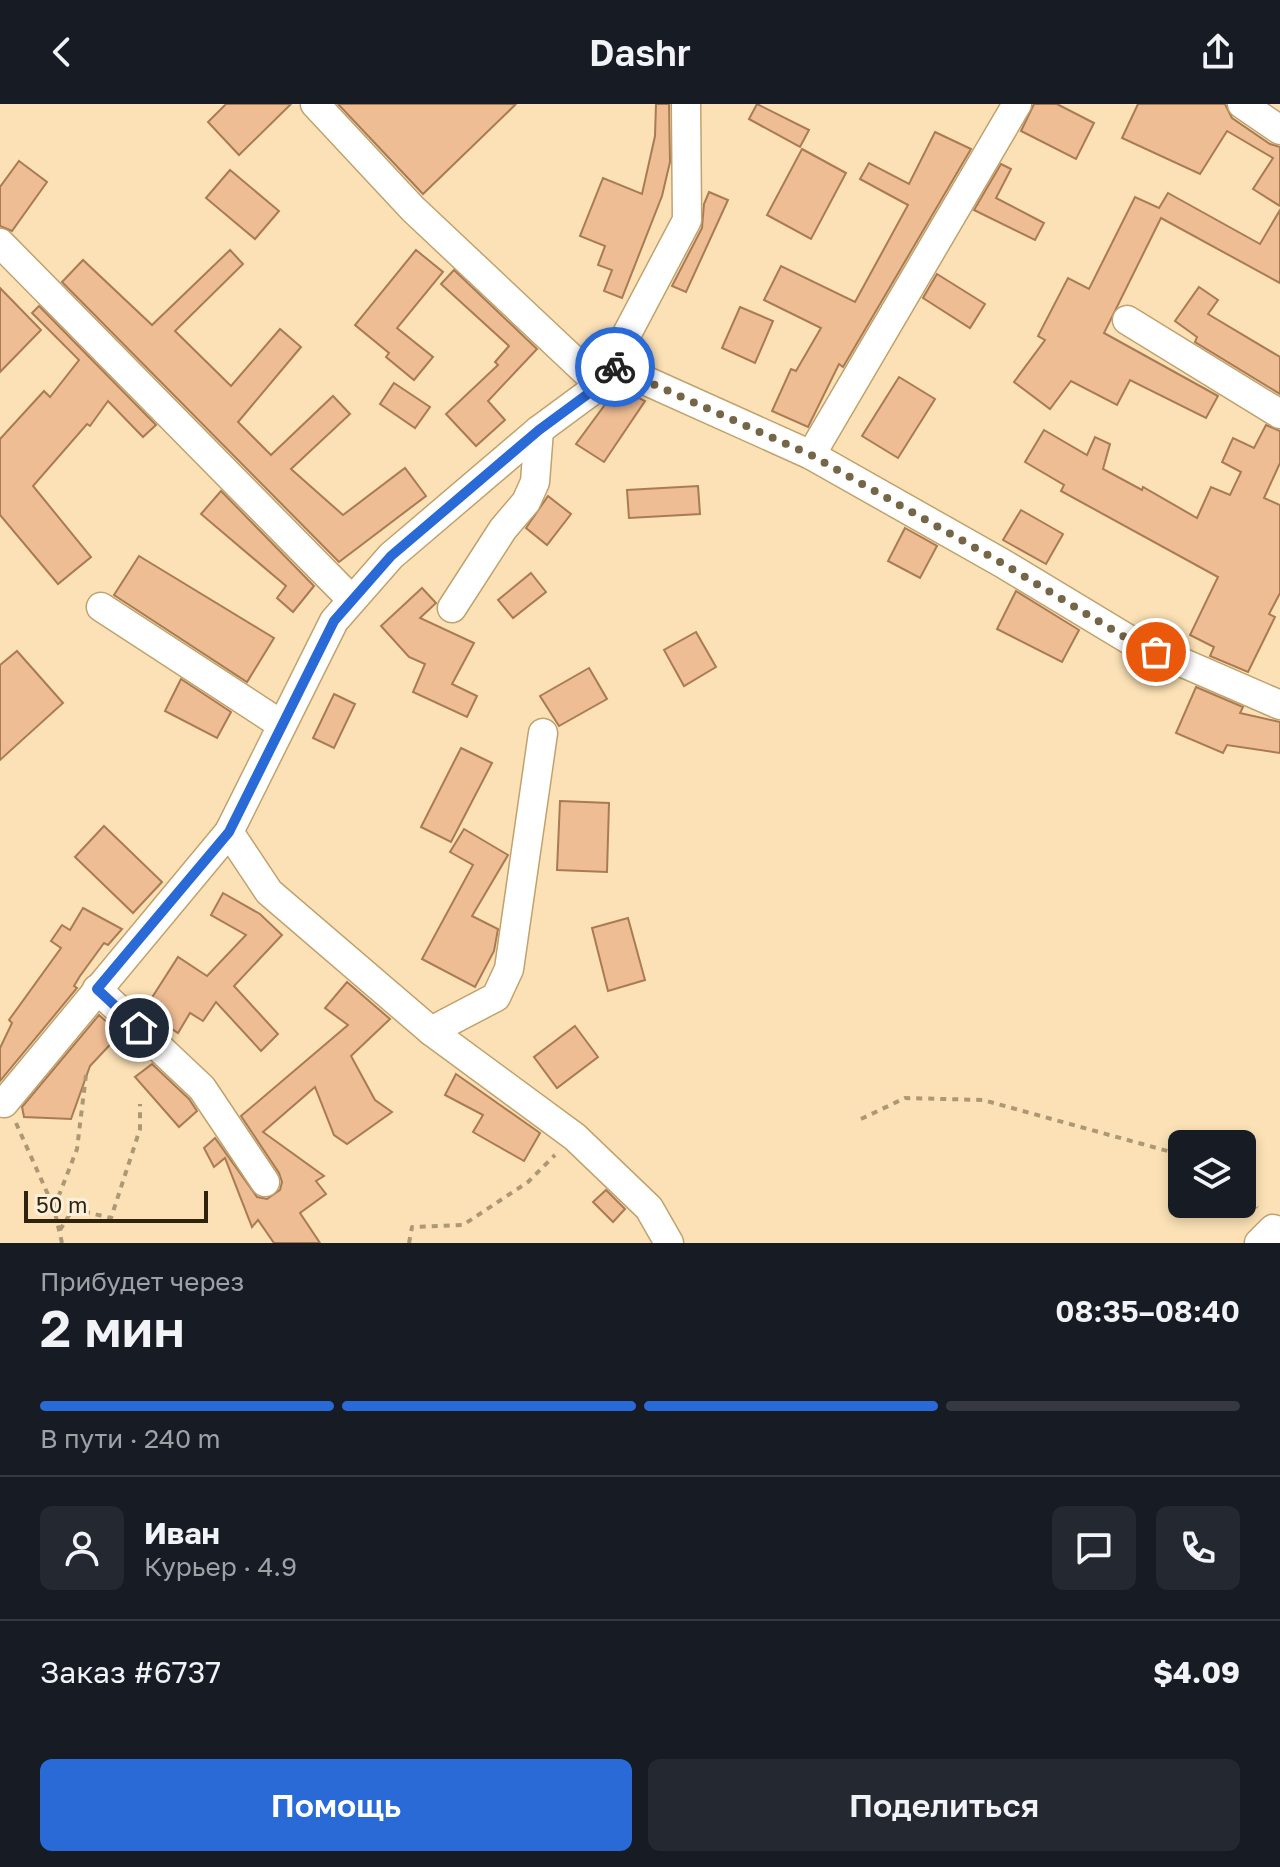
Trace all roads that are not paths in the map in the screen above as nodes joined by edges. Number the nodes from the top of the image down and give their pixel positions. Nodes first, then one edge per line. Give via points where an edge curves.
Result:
1 (315, 104) edge
2 (686, 104) edge
3 (1017, 104) edge
4 (1242, 104) edge
5 (1280, 130) edge
6 (0, 243) edge
7 (1127, 320) dead end
8 (605, 375) junction
9 (1280, 414) edge
10 (539, 430) junction
11 (811, 455) junction
12 (352, 600) junction
13 (101, 607) dead end
14 (452, 608) dead end
15 (1280, 705) edge
16 (282, 725) junction
17 (543, 733) dead end
18 (229, 832) junction
19 (97, 989) junction
20 (431, 1031) junction
21 (4, 1103) road end
22 (265, 1182) dead end
23 (1280, 1231) edge
24 (669, 1243) edge
25 (1259, 1243) edge

1 - 8 street via 413,209
2 - 8 street via 687,220
3 - 11 street
4 - 5 street
6 - 12 street
7 - 9 street
8 - 10 street
8 - 11 street
10 - 12 street via 391,556
10 - 14 street via 535,482 526,502
11 - 15 street via 1128,639
12 - 16 street via 334,621
13 - 16 street
16 - 18 street
17 - 20 street via 509,969 496,997
18 - 19 street
18 - 20 street via 269,892
19 - 21 street
19 - 22 street via 202,1088
20 - 24 street via 575,1137 649,1208
23 - 25 street via 1273,1229

